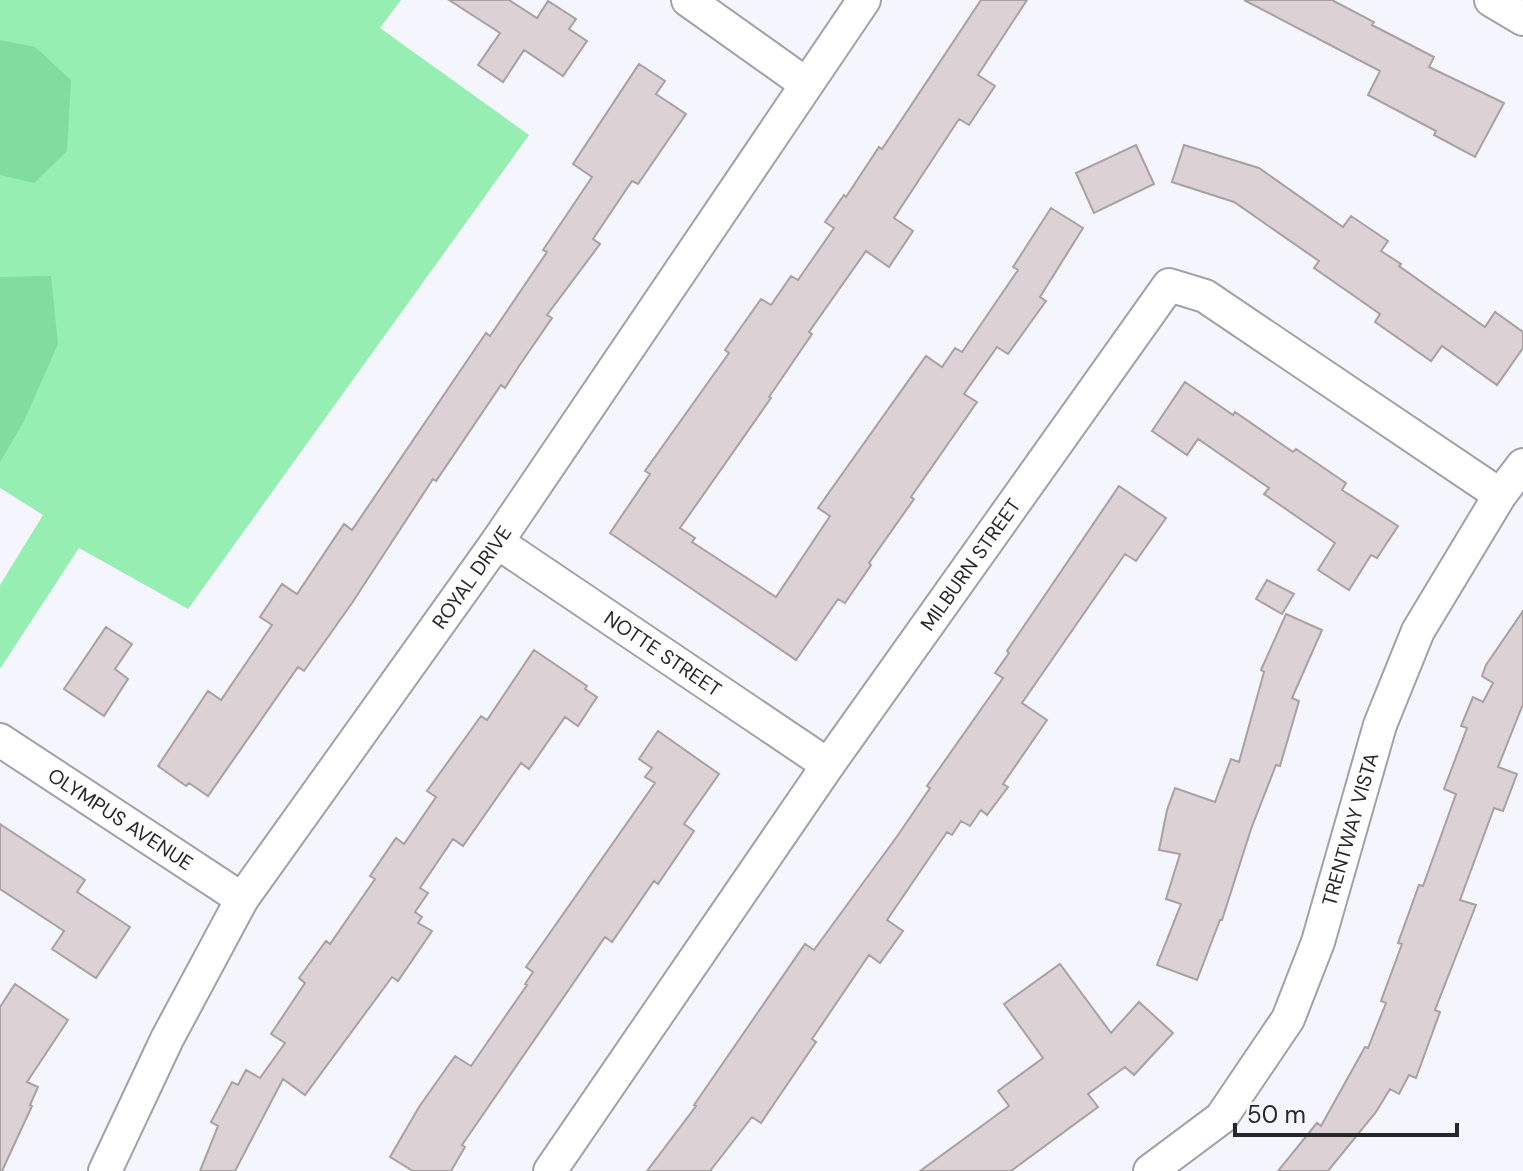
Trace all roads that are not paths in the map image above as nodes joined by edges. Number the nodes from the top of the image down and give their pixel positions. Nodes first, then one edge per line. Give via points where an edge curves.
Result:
1 (688, 0) edge
2 (864, 0) edge
3 (1491, 0) edge
4 (1523, 19) edge
5 (806, 84) junction
6 (1523, 465) edge
7 (1500, 495) junction
8 (497, 542) junction
9 (0, 740) edge
10 (828, 765) junction
11 (242, 899) junction
12 (105, 1171) edge
13 (550, 1171) edge
14 (1150, 1171) edge

1 - 5 street
2 - 5 street, ROYAL DRIVE
3 - 4 street
5 - 8 street, ROYAL DRIVE
6 - 7 street, TRENTWAY VISTA
7 - 10 street, MILBURN STREET via 1205,296 1169,285
7 - 14 street, TRENTWAY VISTA via 1418,631 1380,725 1318,942 1288,1019 1221,1118
8 - 10 street, NOTTE STREET
8 - 11 street, ROYAL DRIVE
9 - 11 street, OLYMPUS AVENUE
10 - 13 street, MILBURN STREET
11 - 12 street, ROYAL DRIVE via 167,1039

